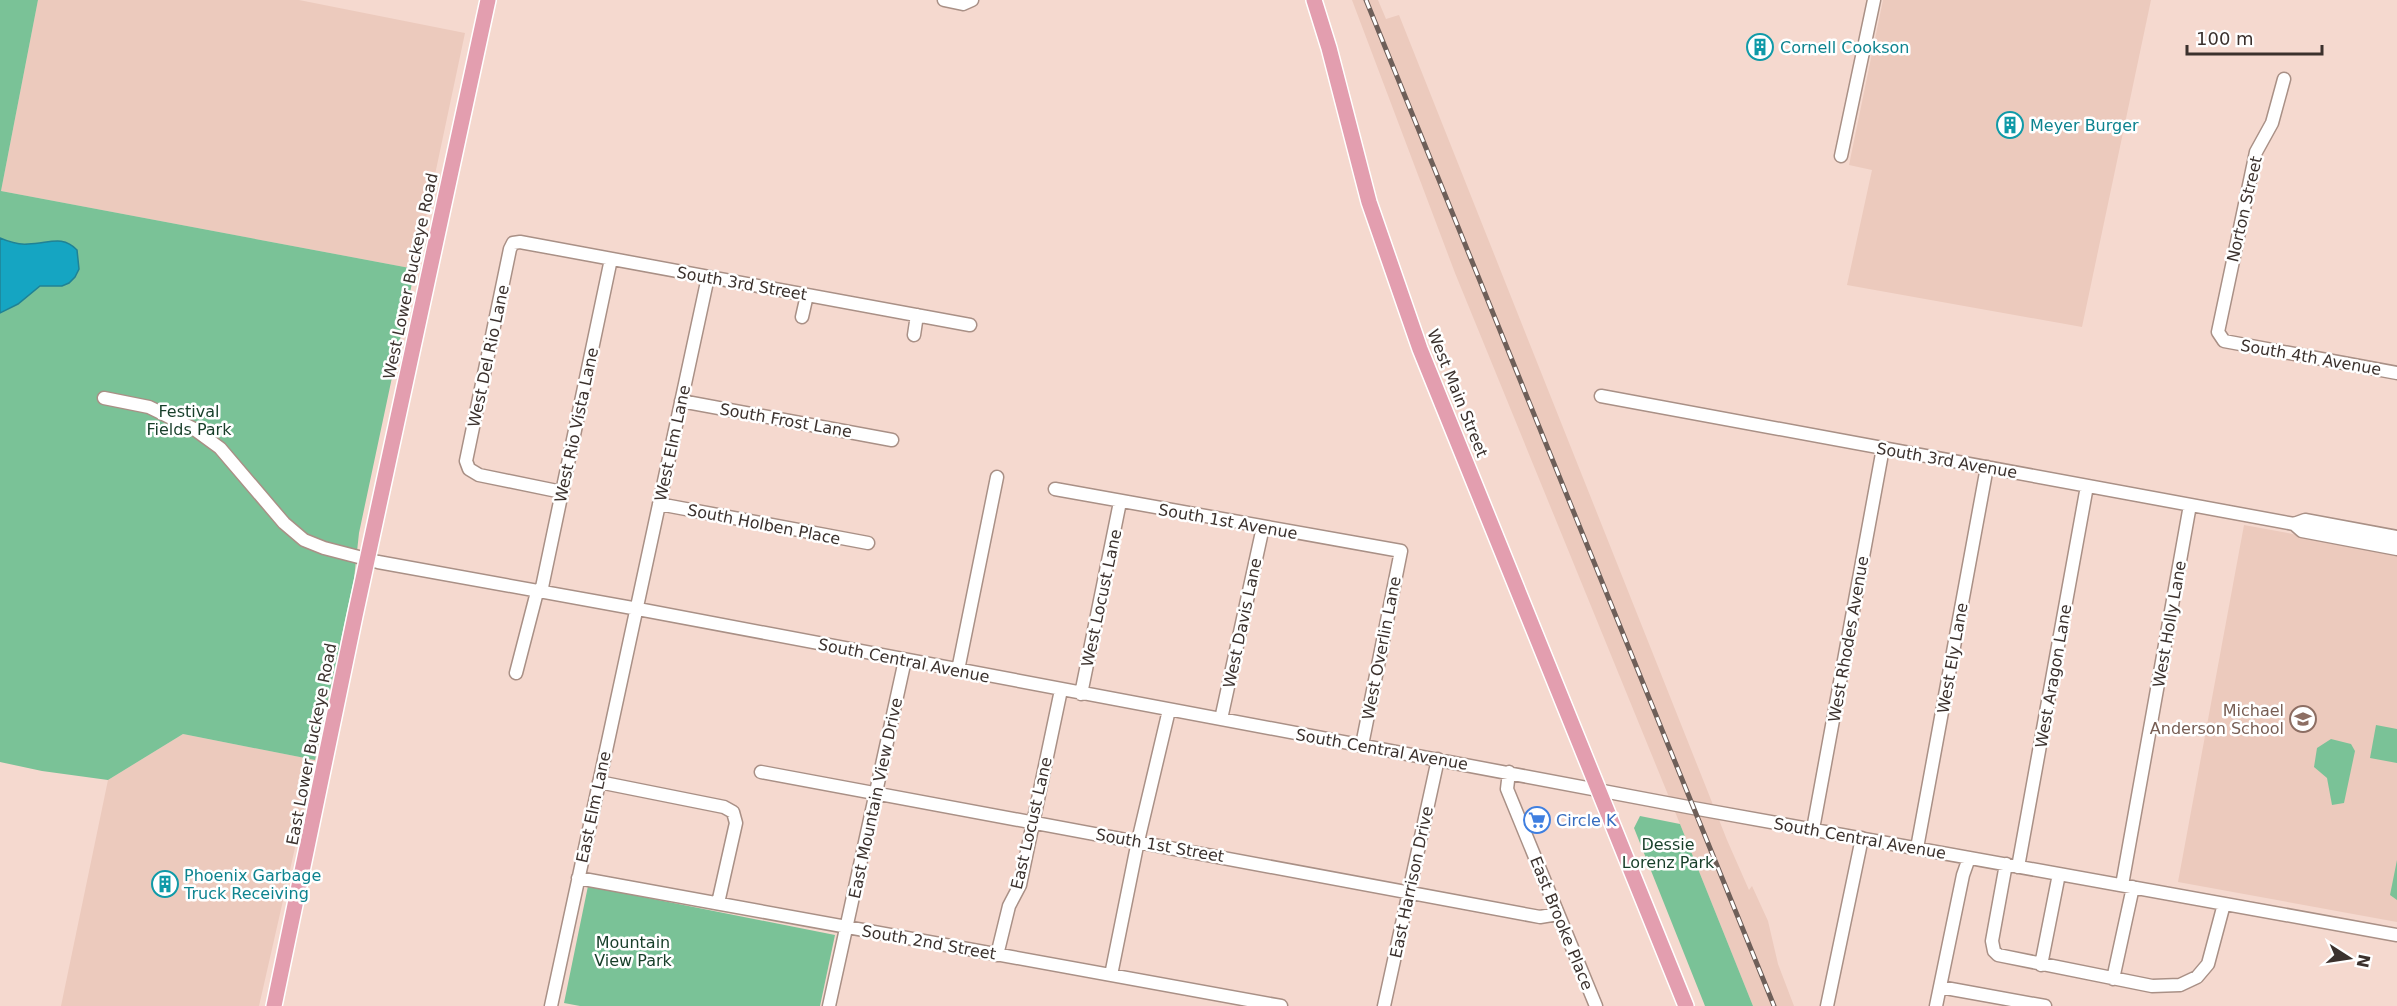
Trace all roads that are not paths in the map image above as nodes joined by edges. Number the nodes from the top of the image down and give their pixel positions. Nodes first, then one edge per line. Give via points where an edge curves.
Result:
1 (488, 0) edge
2 (944, 0) edge
3 (1314, 0) edge
4 (1874, 0) edge
5 (971, 1) edge
6 (2284, 78) dead end
7 (1841, 156) dead end
8 (513, 243) joint
9 (611, 259) junction
10 (708, 277) junction
11 (807, 295) junction
12 (917, 315) junction
13 (802, 317) dead end
14 (970, 325) dead end
15 (914, 335) dead end
16 (2224, 342) joint
17 (2397, 373) edge
18 (1600, 396) dead end
19 (104, 398) dead end
20 (681, 401) junction
21 (892, 440) dead end
22 (1883, 448) junction
23 (1986, 467) junction
24 (997, 477) dead end
25 (2087, 486) junction
26 (1055, 489) dead end
27 (562, 492) junction
28 (1120, 502) junction
29 (660, 504) junction
30 (2190, 505) junction
31 (2294, 524) junction
32 (1263, 527) junction
33 (2397, 537) edge
34 (868, 543) dead end
35 (2397, 549) edge
36 (1401, 551) joint
37 (367, 559) junction
38 (539, 592) junction
39 (638, 609) junction
40 (905, 660) junction
41 (958, 670) junction
42 (516, 673) dead end
43 (1061, 690) junction
44 (1081, 694) junction
45 (1169, 710) junction
46 (1221, 719) junction
47 (1362, 745) junction
48 (1438, 759) junction
49 (762, 772) dead end
50 (1509, 772) junction
51 (599, 782) junction
52 (1598, 789) junction
53 (875, 794) junction
54 (1033, 822) junction
55 (1813, 829) junction
56 (1862, 838) junction
57 (1138, 841) junction
58 (1917, 848) junction
59 (1969, 858) junction
60 (2012, 866) junction
61 (2059, 874) junction
62 (578, 878) junction
63 (2127, 886) junction
64 (1409, 891) junction
65 (718, 903) junction
66 (2224, 904) junction
67 (1558, 914) junction
68 (846, 927) junction
69 (2397, 936) edge
70 (997, 955) junction
71 (2041, 965) junction
72 (1111, 975) junction
73 (2113, 979) junction
74 (1940, 987) junction
75 (274, 1006) edge
76 (551, 1006) edge
77 (829, 1006) edge
78 (1281, 1006) edge
79 (1384, 1006) edge
80 (1596, 1006) edge
81 (1686, 1006) edge
82 (1827, 1006) edge
83 (1936, 1006) edge
84 (2045, 1006) edge

1 - 37 main road, West Lower Buckeye Road
2 - 5 street via 963,4
3 - 52 main road, West Main Street via 1369,202 1394,278
4 - 7 street
6 - 16 street, Norton Street via 2272,123 2256,152 2218,332
8 - 9 street, South 3rd Street
8 - 27 street, West Del Rio Lane via 466,461 469,469 479,475
9 - 10 street, South 3rd Street
9 - 27 street, West Rio Vista Lane
10 - 11 street, South 3rd Street
10 - 20 street, West Elm Lane
11 - 12 street, South 3rd Street
11 - 13 street
12 - 14 street, South 3rd Street
12 - 15 street
16 - 17 street, South 4th Avenue
18 - 22 street, South 3rd Avenue
19 - 37 street, South Central Avenue via 149,407 194,429 220,447 284,523 304,540
20 - 21 street, South Frost Lane
20 - 29 street, West Elm Lane
22 - 23 street, South 3rd Avenue
22 - 55 street, West Rhodes Avenue
23 - 25 street, South 3rd Avenue
23 - 58 street, West Ely Lane
24 - 41 street
25 - 30 street, South 3rd Avenue
25 - 60 street, West Aragon Lane
26 - 28 street, South 1st Avenue
27 - 38 street, West Rio Vista Lane
28 - 32 street, South 1st Avenue
28 - 44 street, West Locust Lane
29 - 34 street, South Holben Place
29 - 39 street, West Elm Lane
30 - 31 street, South 3rd Avenue
30 - 63 street, West Holly Lane
31 - 33 street, South 3rd Avenue via 2305,520
31 - 35 street, South 3rd Avenue via 2302,531
32 - 36 street, South 1st Avenue
32 - 46 street, West Davis Lane
36 - 47 street, West Overlin Lane
37 - 38 street, South Central Avenue
37 - 75 main road, East Lower Buckeye Road
38 - 39 street, South Central Avenue
38 - 42 street, West Rio Vista Lane
39 - 40 street, South Central Avenue
39 - 51 street, East Elm Lane
40 - 41 street, South Central Avenue
40 - 53 street, East Mountain View Drive
41 - 43 street, South Central Avenue
43 - 44 street, South Central Avenue
43 - 54 street, East Locust Lane
44 - 45 street, South Central Avenue
45 - 46 street, South Central Avenue
45 - 57 street
46 - 47 street, South Central Avenue
47 - 48 street, South Central Avenue
48 - 50 street, South Central Avenue
48 - 64 street, East Harrison Drive
49 - 53 street, South 1st Street
50 - 52 street, South Central Avenue
50 - 67 street, East Brooke Place via 1507,789
51 - 62 street, East Elm Lane
51 - 65 street via 733,812 736,823
52 - 55 street, South Central Avenue
52 - 81 main road, West Main Street
53 - 54 street, South 1st Street
53 - 68 street, East Mountain View Drive
54 - 57 street, South 1st Street
54 - 70 street, East Locust Lane via 1020,885 1009,906
55 - 56 street, South Central Avenue
56 - 58 street, South Central Avenue
56 - 82 street
57 - 64 street, South 1st Street
57 - 72 street
58 - 59 street, South Central Avenue
59 - 60 street, South Central Avenue
59 - 74 street
60 - 61 street, South Central Avenue
60 - 71 street, West Aragon Lane via 1992,946 2003,958
61 - 63 street, South Central Avenue
61 - 71 street
62 - 65 street, South 2nd Street
62 - 76 street, East Elm Lane
63 - 66 street, South Central Avenue
63 - 73 street, West Holly Lane
64 - 67 street, South 1st Street via 1540,916
64 - 79 street, East Harrison Drive
65 - 68 street, South 2nd Street
66 - 69 street, South Central Avenue
66 - 73 street via 2211,956 2197,977 2180,985 2160,986
67 - 80 street, East Brooke Place
68 - 70 street, South 2nd Street
68 - 77 street, East Mountain View Drive
70 - 72 street, South 2nd Street
71 - 73 street
72 - 78 street, South 2nd Street
74 - 83 street
74 - 84 street

